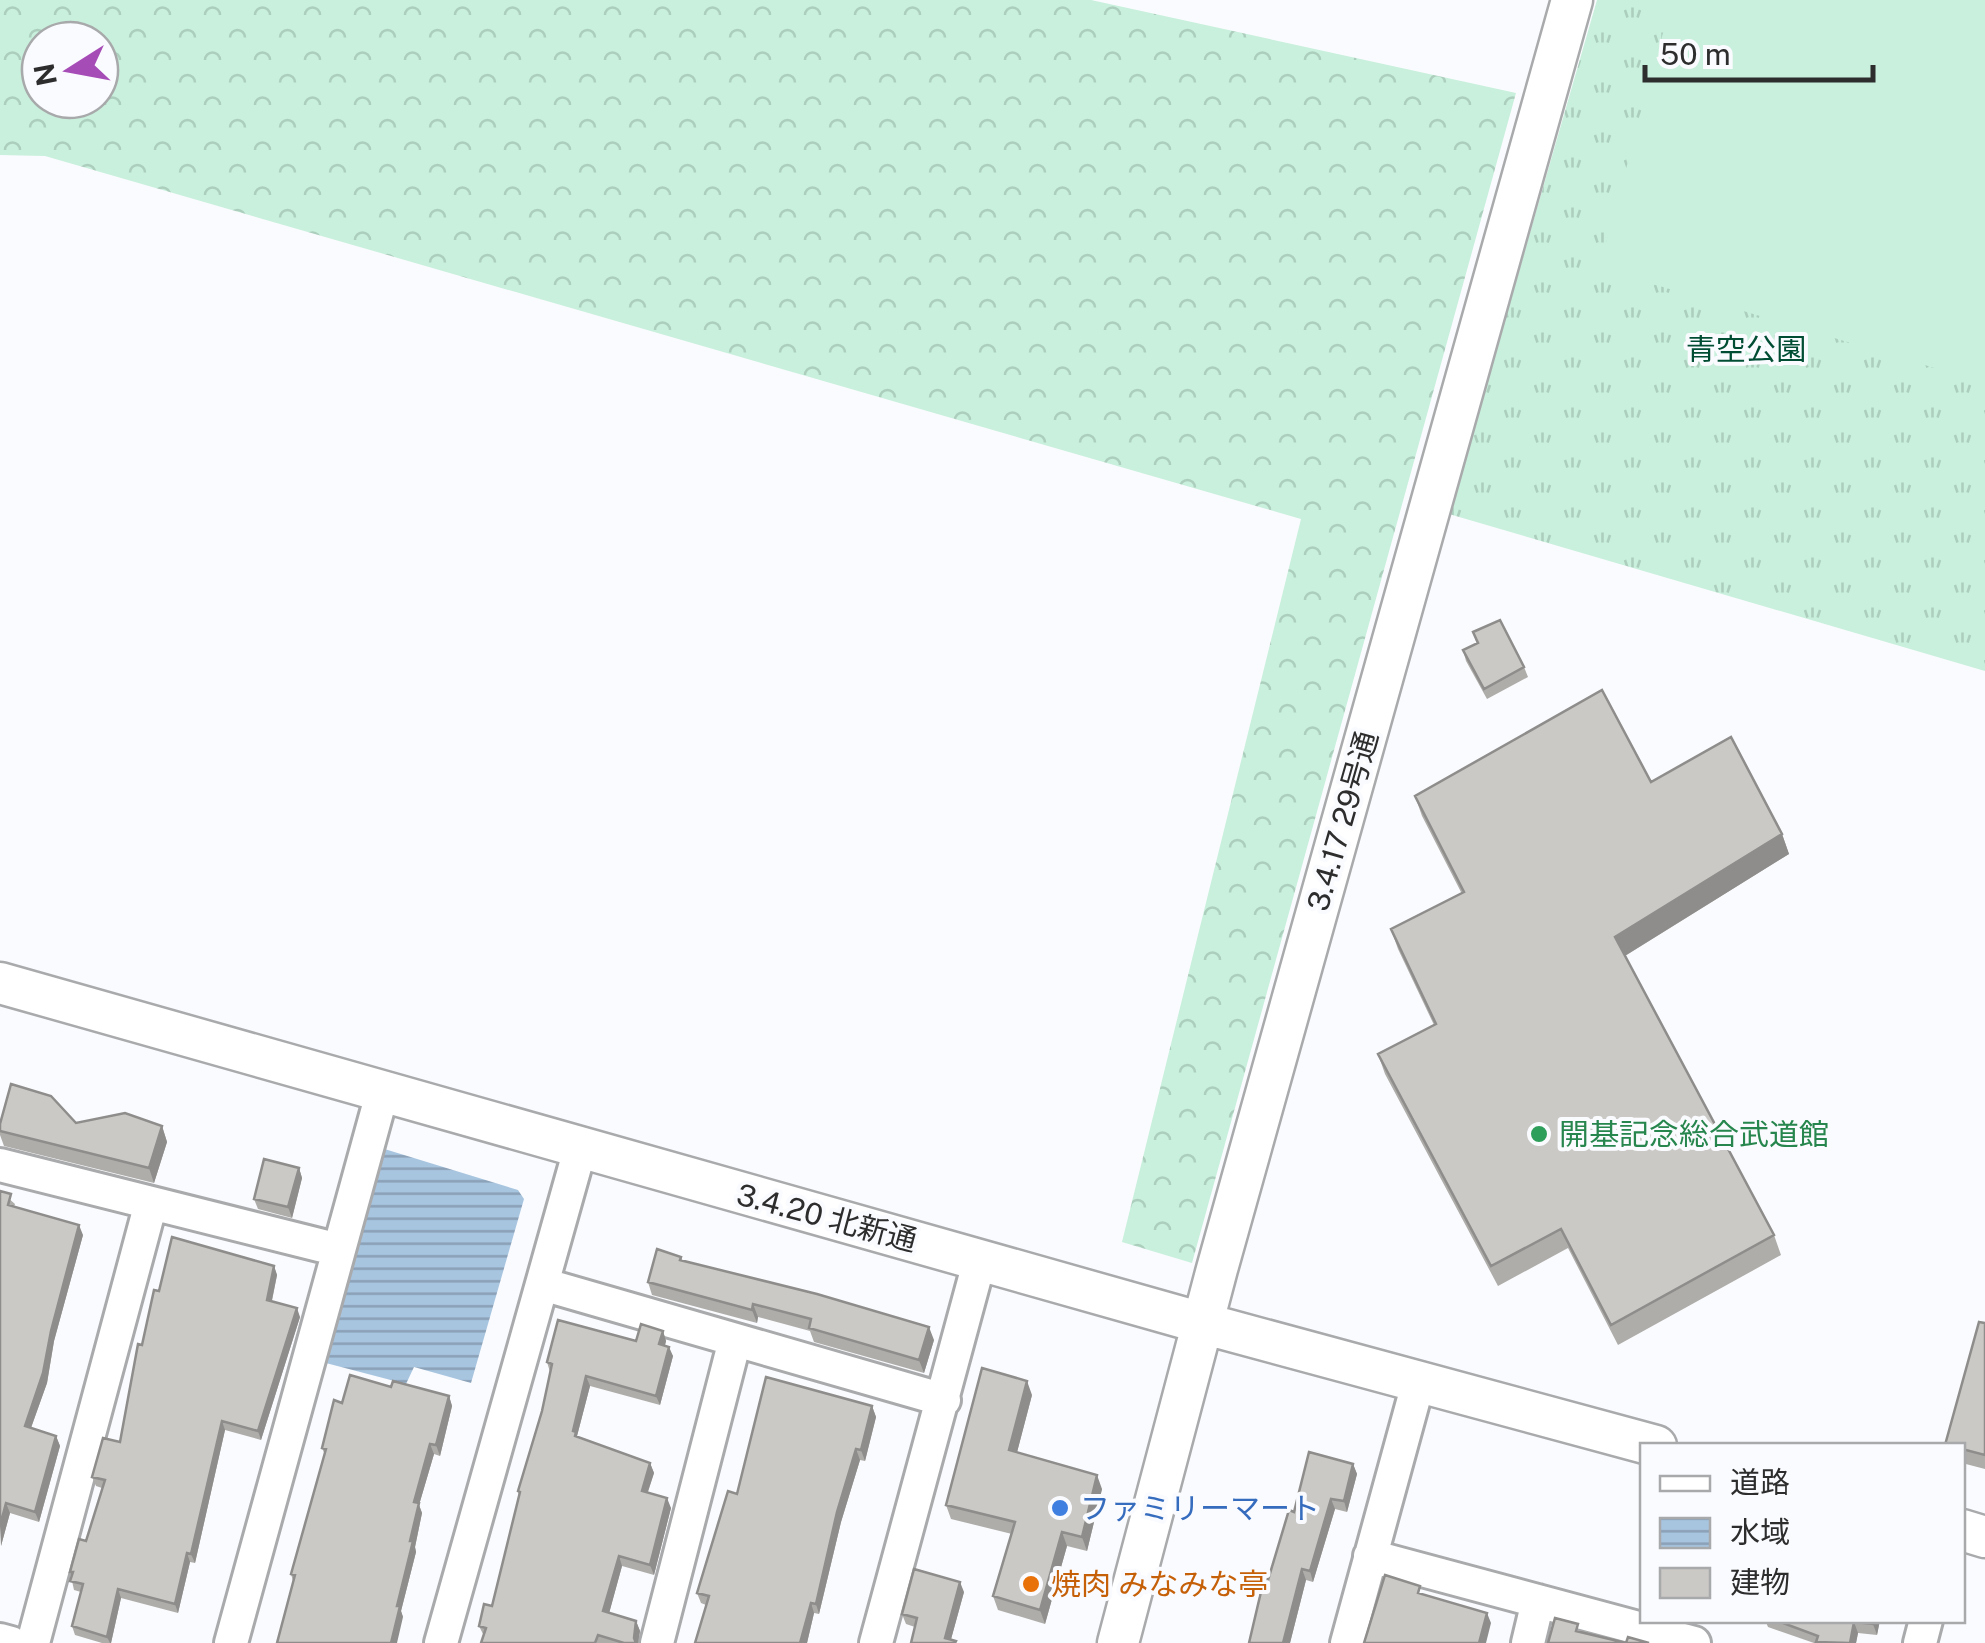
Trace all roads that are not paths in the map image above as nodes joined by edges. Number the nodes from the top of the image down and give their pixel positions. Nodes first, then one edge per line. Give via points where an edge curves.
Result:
1 (1572, 0) edge
2 (0, 983) edge
3 (382, 1090) junction
4 (580, 1149) junction
5 (0, 1166) edge
6 (151, 1203) junction
7 (339, 1250) junction
8 (980, 1258) junction
9 (542, 1284) junction
10 (1202, 1323) junction
11 (735, 1340) junction
12 (1419, 1380) junction
13 (944, 1400) junction
14 (1645, 1443) edge
15 (1370, 1556) junction
16 (1538, 1601) junction
17 (0, 1640) edge
18 (11, 1643) edge
19 (33, 1643) edge
20 (230, 1643) edge
21 (441, 1643) edge
22 (658, 1643) edge
23 (876, 1643) edge
24 (1118, 1643) edge
25 (1346, 1643) edge
26 (1528, 1643) edge
27 (1694, 1643) edge

1 - 10 street, 3.4.17 29号通
2 - 3 street, 3.4.20 北新通
3 - 4 street, 3.4.20 北新通
3 - 7 street
4 - 8 street, 3.4.20 北新通
4 - 9 street
5 - 6 street
6 - 7 street
6 - 19 street
7 - 20 street
8 - 10 street, 3.4.20 北新通
8 - 13 street
9 - 11 street
9 - 21 street
10 - 12 street, 3.4.20 北新通
10 - 24 street, 3.4.17 29号通
11 - 13 street
11 - 22 street
12 - 14 street, 3.4.20 北新通
12 - 15 street
13 - 23 street
15 - 16 street
15 - 25 street
16 - 26 street
16 - 27 street
17 - 18 street

